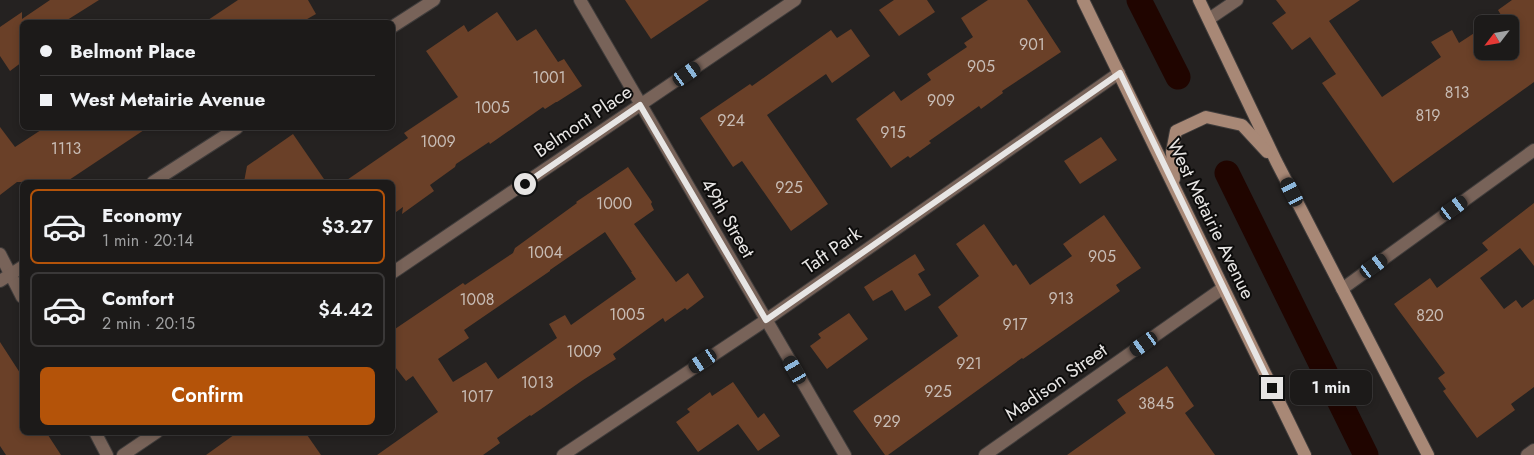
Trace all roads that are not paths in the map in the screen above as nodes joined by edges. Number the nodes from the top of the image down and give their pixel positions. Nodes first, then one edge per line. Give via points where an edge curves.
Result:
1 (434, 0) edge
2 (580, 0) edge
3 (794, 0) edge
4 (1083, 0) edge
5 (1199, 0) edge
6 (1237, 0) edge
7 (1209, 19) junction
8 (395, 25) edge
9 (1120, 73) junction
10 (640, 105) junction
11 (235, 130) edge
12 (1534, 150) edge
13 (1276, 161) junction
14 (155, 180) edge
15 (1175, 188) junction
16 (0, 254) edge
17 (20, 268) edge
18 (395, 271) edge
19 (5, 278) edge
20 (1223, 288) junction
21 (1342, 288) junction
22 (20, 295) edge
23 (766, 320) junction
24 (97, 435) edge
25 (153, 435) edge
26 (1419, 438) junction
27 (1534, 450) edge
28 (107, 455) edge
29 (124, 455) edge
30 (563, 455) edge
31 (844, 455) edge
32 (985, 455) edge
33 (1305, 455) edge
34 (1417, 455) edge
35 (1428, 455) edge
36 (1528, 455) edge

1 - 8 street
2 - 10 street, 49th Street
3 - 10 street, Belmont Place
4 - 9 main road, West Metairie Avenue
5 - 7 main road
6 - 7 street
7 - 13 main road
9 - 15 main road, West Metairie Avenue
9 - 23 street, Taft Park
10 - 18 street, Belmont Place
10 - 23 street, 49th Street
11 - 14 street
12 - 21 street
13 - 15 main road via 1242,126 1206,117 1176,132 1172,152
13 - 21 main road
15 - 20 main road, West Metairie Avenue
16 - 19 street
17 - 19 street
19 - 22 street
20 - 32 street, Madison Street
20 - 33 main road, West Metairie Avenue
21 - 26 main road
23 - 30 street, Taft Park
23 - 31 street, 49th Street
24 - 28 street
25 - 29 street
26 - 34 main road
26 - 35 main road
27 - 36 street

